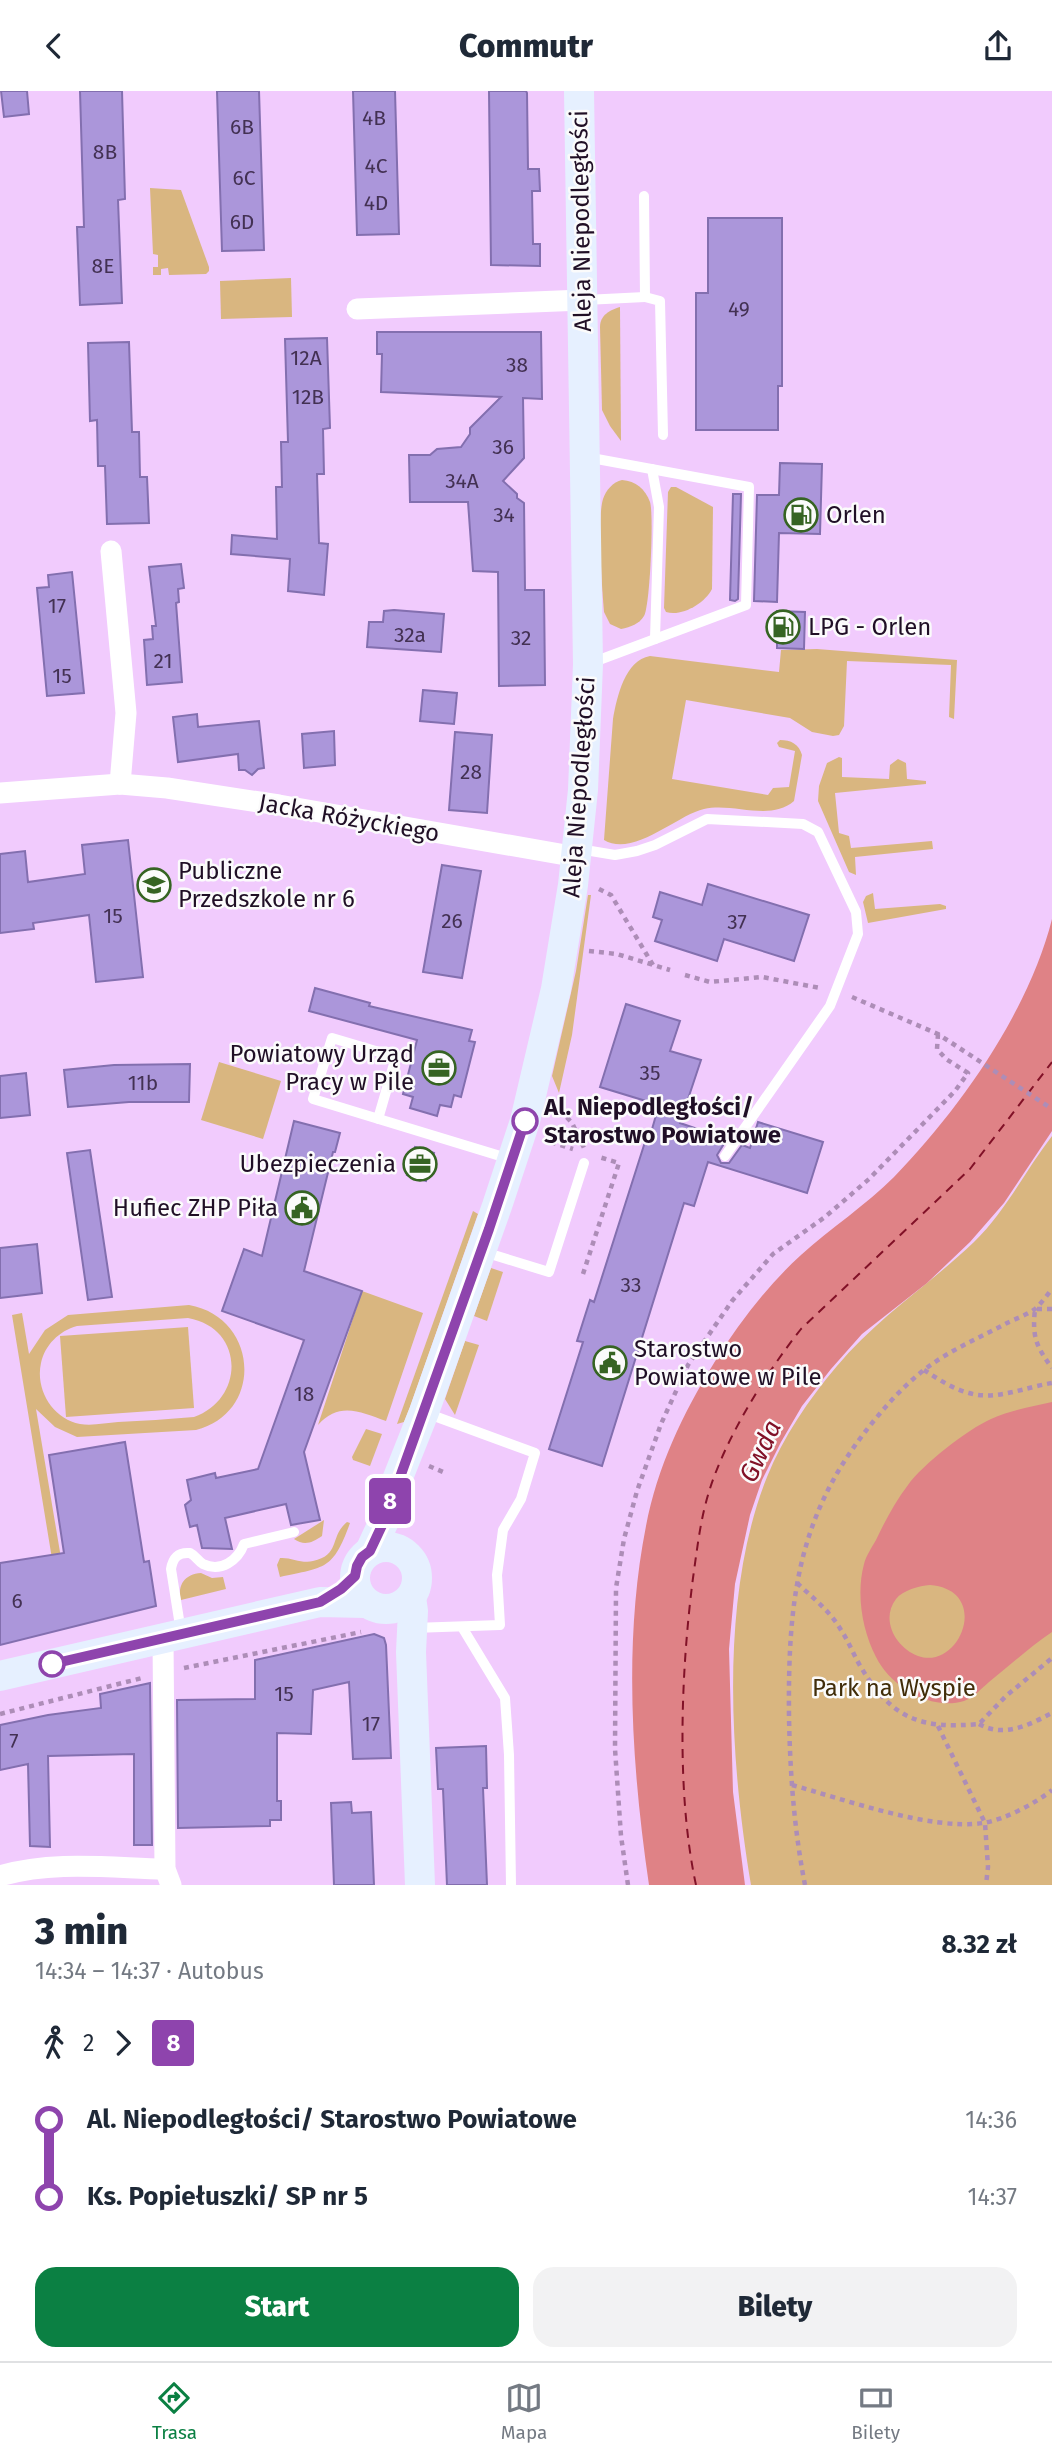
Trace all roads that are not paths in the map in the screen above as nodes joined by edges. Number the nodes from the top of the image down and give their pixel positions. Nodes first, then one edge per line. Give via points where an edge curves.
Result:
1 (579, 91) edge
2 (644, 196) dead end
3 (645, 297) junction
4 (583, 300) junction
5 (356, 309) dead end
6 (663, 435) dead end
7 (585, 457) junction
8 (652, 469) junction
9 (111, 551) dead end
10 (655, 639) junction
11 (588, 664) junction
12 (120, 784) junction
13 (0, 793) edge
14 (577, 852) junction
15 (378, 1119) junction
16 (725, 1156) dead end
17 (585, 1158) road end
18 (512, 1160) junction
19 (482, 1251) junction
20 (424, 1412) junction
21 (407, 1458) junction
22 (294, 1532) dead end
23 (406, 1554) junction
24 (376, 1594) junction
25 (462, 1627) junction
26 (172, 1637) junction
27 (412, 1640) junction
28 (0, 1677) edge
29 (0, 1876) edge
30 (168, 1877) edge
31 (420, 1885) edge
32 (510, 1885) edge

1 - 4 street, Aleja Niepodległości
2 - 3 lane
3 - 4 lane
3 - 6 lane via 660,301
4 - 5 street
4 - 7 street, Aleja Niepodległości
7 - 8 lane
7 - 11 street, Aleja Niepodległości
8 - 10 lane via 659,507
8 - 10 lane via 749,487 746,605
9 - 12 street via 126,712
10 - 11 lane
11 - 14 street, Aleja Niepodległości
12 - 13 street, Jacka Różyckiego
12 - 14 street, Jacka Różyckiego
14 - 16 lane via 615,855 637,851 707,819 803,824 818,832 856,912 858,934 830,1006
14 - 18 street, Aleja Niepodległości via 551,1013
15 - 15 lane via 313,1099 332,1038 397,1057
15 - 18 lane
17 - 19 lane via 549,1272
18 - 19 street, Aleja Niepodległości
19 - 20 street, Aleja Niepodległości
20 - 21 street, Aleja Niepodległości
20 - 25 lane via 535,1453 521,1499 503,1530 498,1575 500,1625
21 - 23 street, Aleja Niepodległości
21 - 24 street, Aleja Niepodległości
22 - 26 lane via 244,1543 226,1565 208,1566 190,1553 176,1555 171,1569
23 - 24 street via 389,1546
23 - 24 street, Aleja Niepodległości via 417,1579
24 - 26 street via 341,1589 320,1602
24 - 27 street
25 - 27 lane
25 - 32 lane via 505,1698
26 - 28 street
26 - 30 street via 163,1672
27 - 31 street
29 - 30 street via 56,1867

